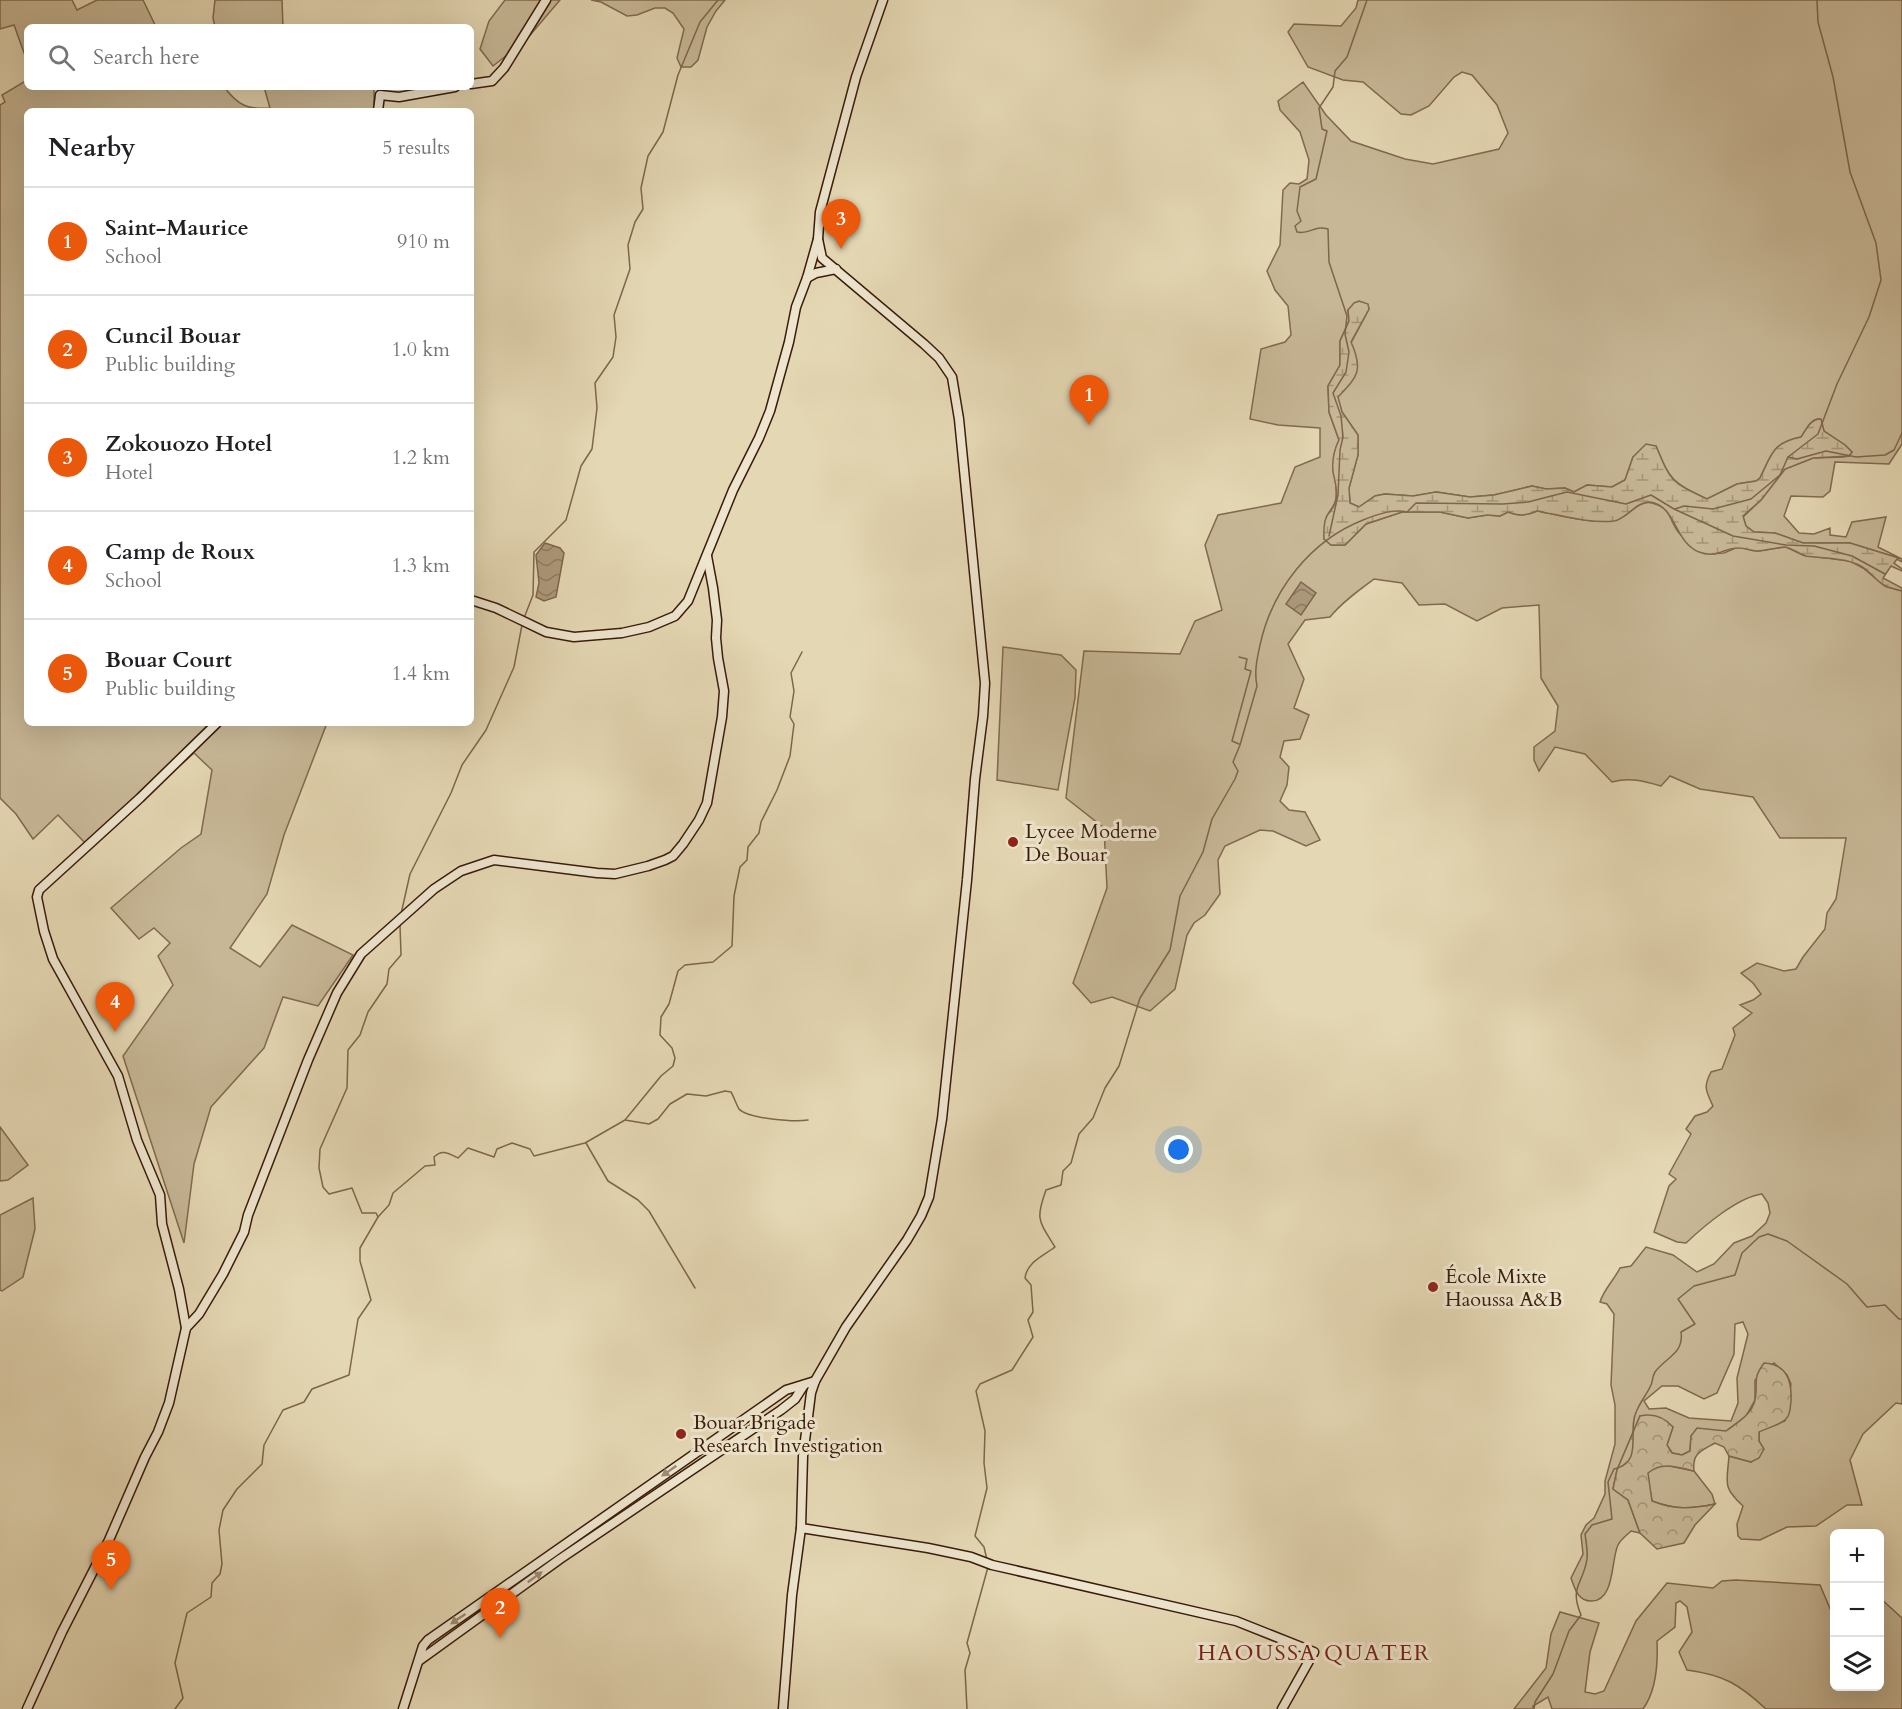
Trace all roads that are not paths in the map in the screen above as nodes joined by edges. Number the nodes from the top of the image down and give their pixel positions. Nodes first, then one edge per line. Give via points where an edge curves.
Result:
1 (546, 0) edge
2 (883, 0) edge
3 (474, 84) edge
4 (438, 90) edge
5 (378, 108) edge
6 (818, 239) junction
7 (836, 269) junction
8 (807, 278) junction
9 (707, 556) junction
10 (474, 601) edge
11 (213, 726) edge
12 (186, 1328) junction
13 (815, 1381) junction
14 (804, 1385) junction
15 (730, 1428) junction
16 (737, 1438) junction
17 (801, 1528) junction
18 (486, 1599) junction
19 (493, 1608) junction
20 (419, 1660) junction
21 (27, 1709) edge
22 (403, 1709) edge
23 (783, 1709) edge
24 (1282, 1709) edge

1 - 3 street via 504,68 492,81
2 - 6 street via 835,152 820,212
4 - 5 street via 380,96
6 - 7 street via 822,258
6 - 8 street
7 - 8 street
7 - 13 street via 924,344 952,377 963,451 985,683 968,880 929,1197 907,1240 846,1327
8 - 9 street via 770,411
9 - 10 street via 688,601 675,616 622,633 574,637 546,632
9 - 12 street via 724,691 722,717 707,803 683,844 673,856 628,872 606,874 494,860 477,865 440,884 366,949 337,993 321,1029 244,1232 209,1300
11 - 12 street via 39,890 38,897 53,959 118,1076 159,1195
12 - 21 street via 169,1403 158,1432
13 - 14 street
13 - 17 street via 803,1456
14 - 15 street via 786,1390
14 - 16 street via 795,1399
15 - 16 street
15 -> 18 street
19 -> 16 street
17 - 23 street
17 - 24 street via 971,1557 1236,1621 1314,1652
18 - 19 street
18 -> 20 street via 428,1640
19 - 20 street
20 - 22 street

